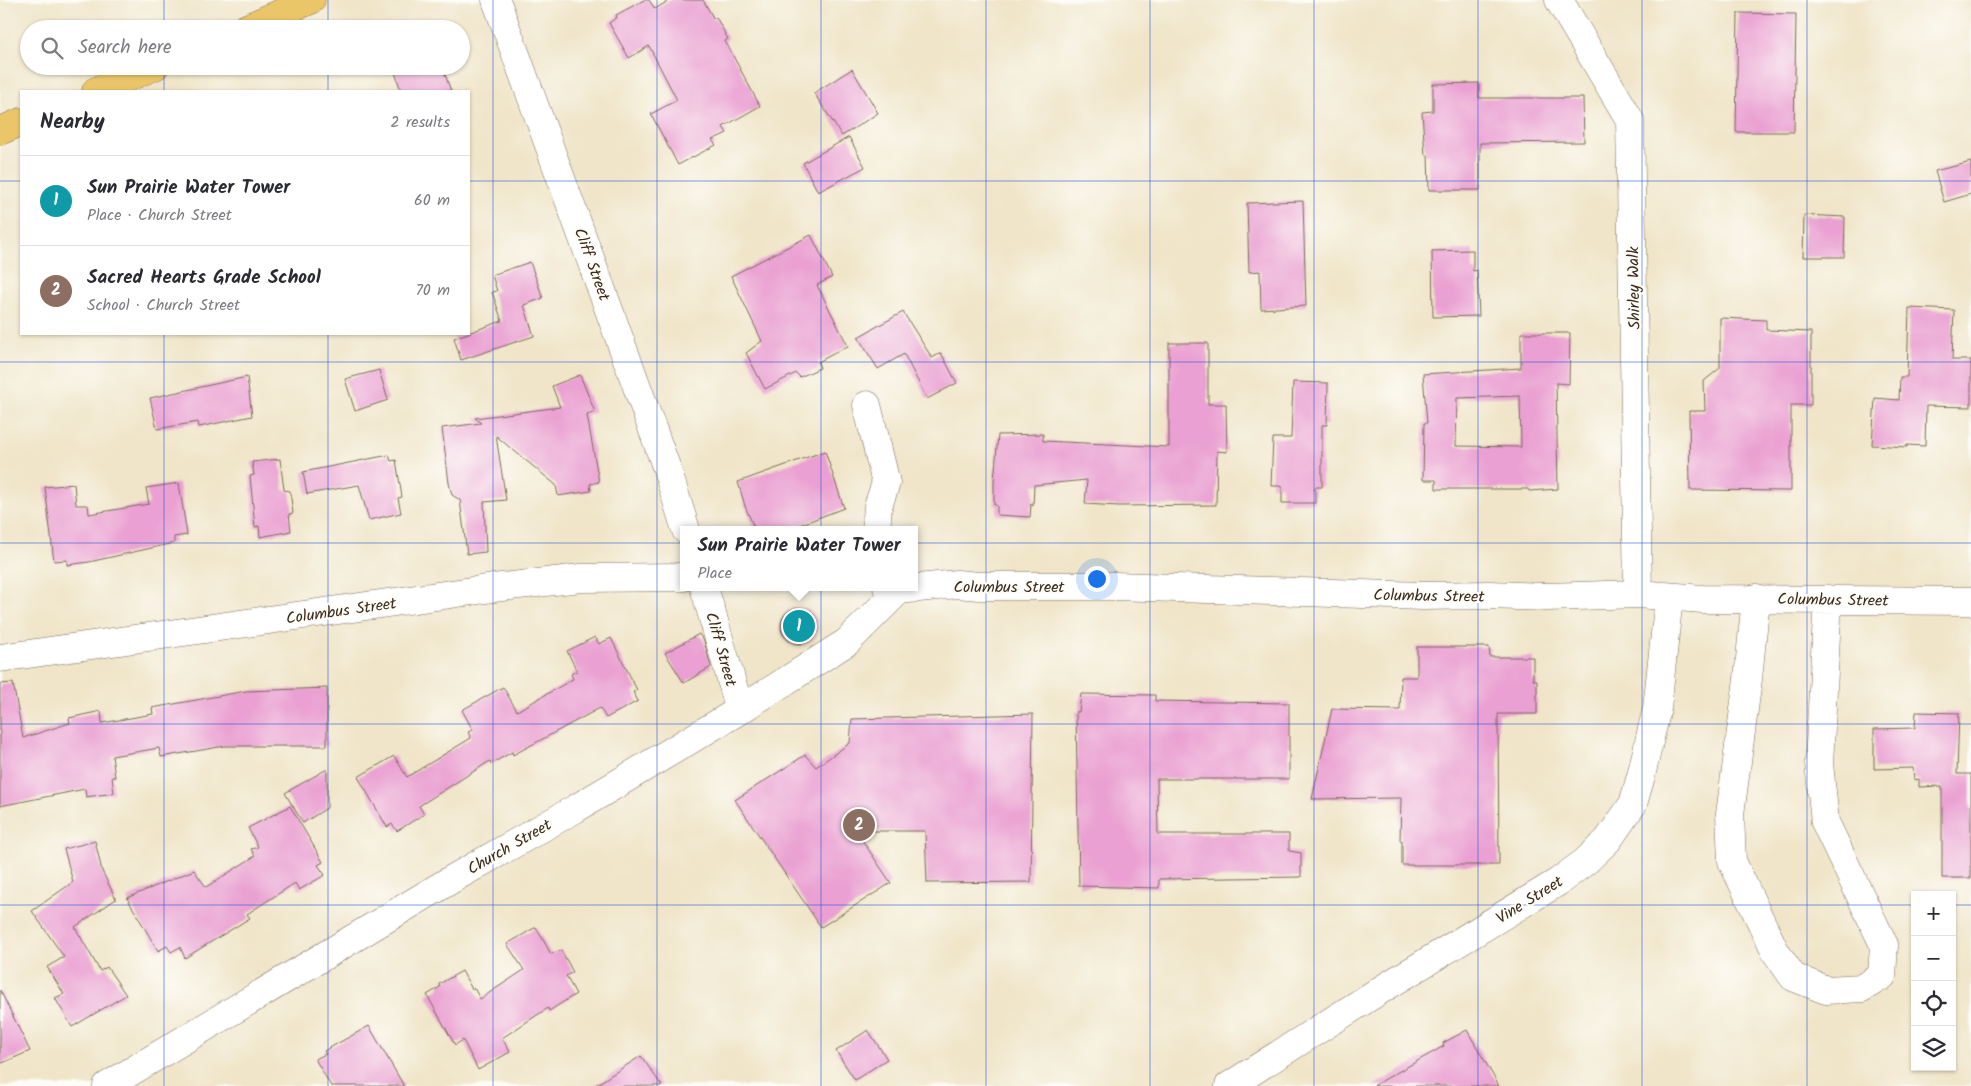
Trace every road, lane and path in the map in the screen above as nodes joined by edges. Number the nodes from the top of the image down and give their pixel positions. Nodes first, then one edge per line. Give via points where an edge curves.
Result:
1 (311, 0) edge
2 (496, 0) edge
3 (1559, 0) edge
4 (265, 20) edge
5 (134, 75) edge
6 (98, 90) edge
7 (20, 122) edge
8 (0, 131) edge
9 (867, 404) dead end
10 (685, 526) edge
11 (876, 526) edge
12 (680, 576) edge
13 (918, 586) edge
14 (705, 591) edge
15 (890, 591) edge
16 (1638, 594) junction
17 (1669, 597) junction
18 (1756, 598) junction
19 (1828, 599) junction
20 (1971, 601) edge
21 (0, 658) edge
22 (740, 710) junction
23 (107, 1086) edge
24 (1229, 1086) edge

1 - 4 main road
2 - 10 street, Cliff Street via 668,469
3 - 16 street, Shirley Walk via 1630,120
5 - 6 main road
7 - 8 main road
9 - 11 street via 886,483 878,506
12 - 21 street, Columbus Street via 581,578 493,588
13 - 16 street, Columbus Street via 1114,586 1423,596
14 - 22 street, Cliff Street
15 - 22 street, Church Street via 846,642
16 - 17 street, Columbus Street
17 - 18 street, Columbus Street
17 - 24 street, Vine Street via 1657,708 1642,776 1633,804 1608,840 1558,882
18 - 19 street, Columbus Street
18 - 19 street via 1730,814 1732,862 1775,951 1793,977 1826,990 1862,988 1882,976 1884,945 1825,822 1820,763
19 - 20 street, Columbus Street
22 - 23 street, Church Street

